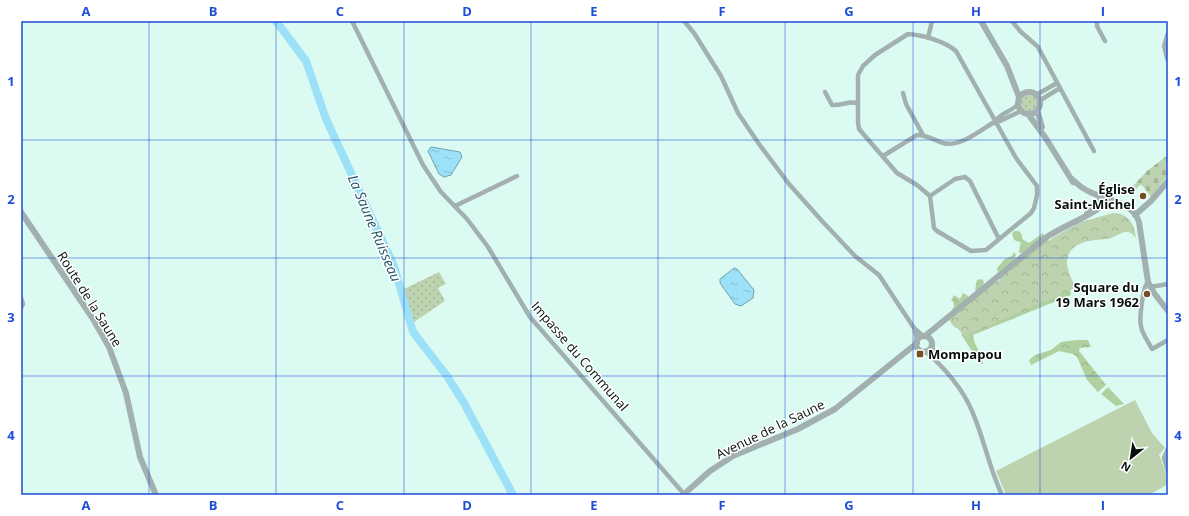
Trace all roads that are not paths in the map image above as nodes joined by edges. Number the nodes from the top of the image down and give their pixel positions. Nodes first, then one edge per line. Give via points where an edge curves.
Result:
1 (352, 21) edge
2 (684, 21) edge
3 (932, 21) edge
4 (981, 21) edge
5 (1012, 21) edge
6 (1097, 21) edge
7 (1168, 35) edge
8 (928, 38) junction
9 (1105, 41) dead end
10 (1168, 59) edge
11 (1010, 74) junction
12 (1058, 86) junction
13 (825, 92) dead end
14 (1026, 92) junction
15 (903, 93) dead end
16 (1036, 94) junction
17 (1018, 100) junction
18 (1040, 101) junction
19 (857, 103) junction
20 (1037, 110) junction
21 (1025, 112) junction
22 (996, 121) junction
23 (923, 135) junction
24 (1045, 136) junction
25 (1094, 151) dead end
26 (883, 156) junction
27 (517, 176) dead end
28 (1168, 181) edge
29 (930, 196) junction
30 (1104, 200) junction
31 (455, 206) junction
32 (21, 212) edge
33 (1132, 212) junction
34 (1000, 239) junction
35 (1168, 284) edge
36 (1149, 285) junction
37 (21, 298) edge
38 (21, 308) edge
39 (1168, 311) edge
40 (938, 326) junction
41 (920, 339) junction
42 (1168, 340) edge
43 (932, 344) junction
44 (922, 351) junction
45 (905, 354) junction
46 (938, 362) junction
47 (1168, 449) edge
48 (1168, 471) edge
49 (156, 495) edge
50 (684, 495) edge
51 (1002, 495) edge

1 - 31 street, Impasse du Communal via 423,165 441,192
2 - 41 street via 721,76 738,113 759,144 822,221 855,256 879,275
3 - 8 street
4 - 11 street
5 - 12 street via 1020,32 1035,43
6 - 9 street
7 - 10 street via 1165,46
8 - 19 street via 908,34 863,66 858,75
8 - 22 street via 956,51
11 - 14 street
11 - 17 street
12 - 16 street
12 - 18 street
12 - 25 street
13 - 19 street via 832,104 838,105 848,101
14 - 16 street
14 - 17 street
15 - 23 street via 906,104
16 - 18 street
17 - 21 street
17 - 22 street via 1015,108 998,117
18 - 20 street
19 - 26 street via 859,129
20 - 21 street
20 - 24 street
21 - 22 street via 1000,122
21 - 24 street
22 - 23 street via 954,145
22 - 34 street via 1016,158 1037,186 1031,213
23 - 26 street via 913,137
24 - 30 street via 1072,179 1085,190
26 - 29 street via 897,173 918,185
27 - 31 street
28 - 33 street via 1144,206
29 - 34 street via 934,228 941,235 971,251 986,250
29 - 34 street via 955,179 965,177 970,181
30 - 33 street
30 - 40 street, Avenue de la Saune via 1087,214 1044,239
31 - 50 street, Impasse du Communal via 488,247 530,317
32 - 49 street, Route de la Saune via 109,347 126,393 140,457
33 - 36 street via 1140,228
35 - 36 street
36 - 39 street
36 - 42 street via 1144,289 1140,325 1152,349
37 - 38 street
40 - 41 street, Avenue de la Saune
40 - 43 street, Avenue de la Saune
41 - 43 street
41 - 44 street
41 - 45 street, Avenue de la Saune
43 - 44 street
43 - 46 street
44 - 45 street, Avenue de la Saune
44 - 46 street
45 - 50 street, Avenue de la Saune via 822,418 733,456 710,471
46 - 51 street via 973,411 989,464
47 - 48 street via 1164,458

